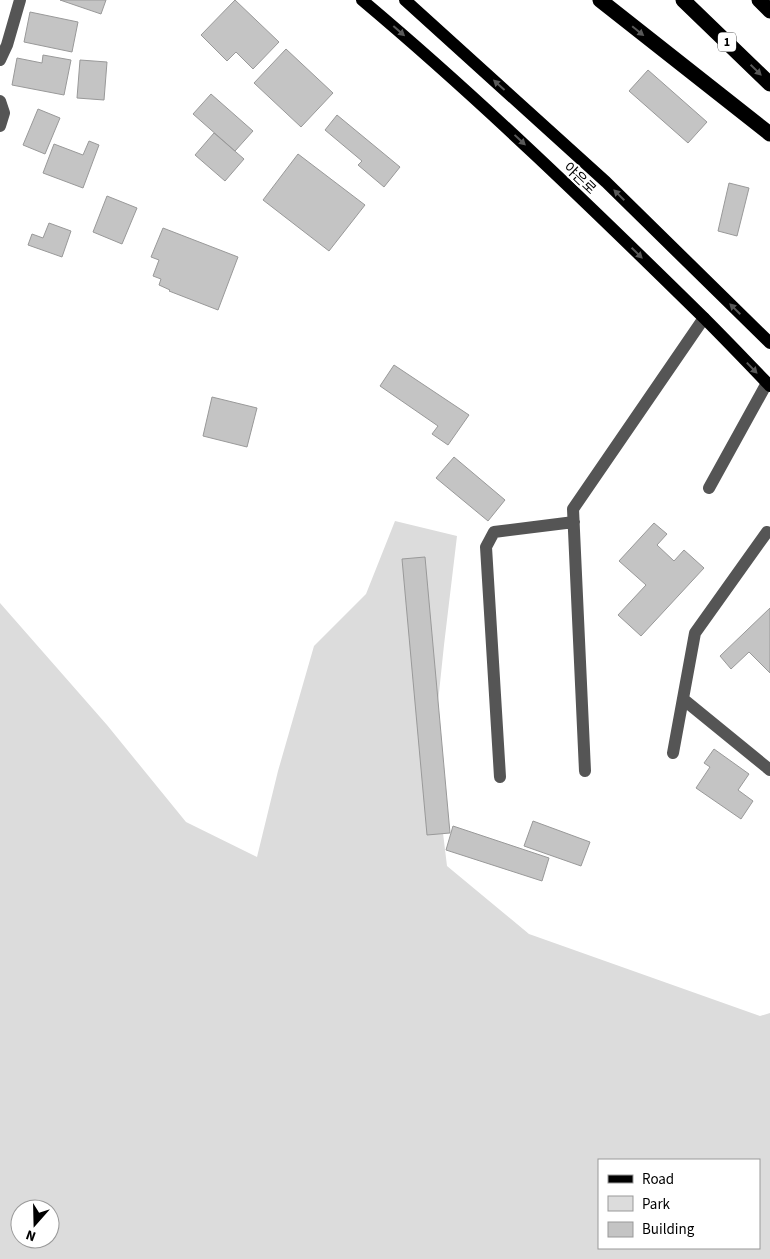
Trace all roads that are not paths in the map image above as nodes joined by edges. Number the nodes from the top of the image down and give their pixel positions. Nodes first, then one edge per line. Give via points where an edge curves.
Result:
1 (20, 0) edge
2 (362, 0) edge
3 (405, 0) edge
4 (600, 0) edge
5 (683, 0) edge
6 (759, 0) edge
7 (770, 11) edge
8 (0, 60) edge
9 (770, 84) edge
10 (0, 101) edge
11 (0, 126) edge
12 (770, 134) edge
13 (704, 318) junction
14 (770, 343) edge
15 (769, 384) edge
16 (709, 488) dead end
17 (574, 522) junction
18 (769, 530) edge
19 (683, 699) junction
20 (673, 753) dead end
21 (770, 770) edge
22 (585, 771) dead end
23 (500, 777) dead end

1 - 8 street
2 -> 13 main road, 야은로 via 522,142
14 -> 3 main road, 야은로 via 606,182
4 -> 12 highway
5 -> 9 highway, 1
6 - 7 highway
10 - 11 street via 4,113
13 -> 15 main road, 야은로
13 - 17 street via 573,509
15 - 16 street
17 - 22 street
17 - 23 street via 494,532 486,547
18 - 19 street via 695,633
19 - 20 street
19 - 21 street

